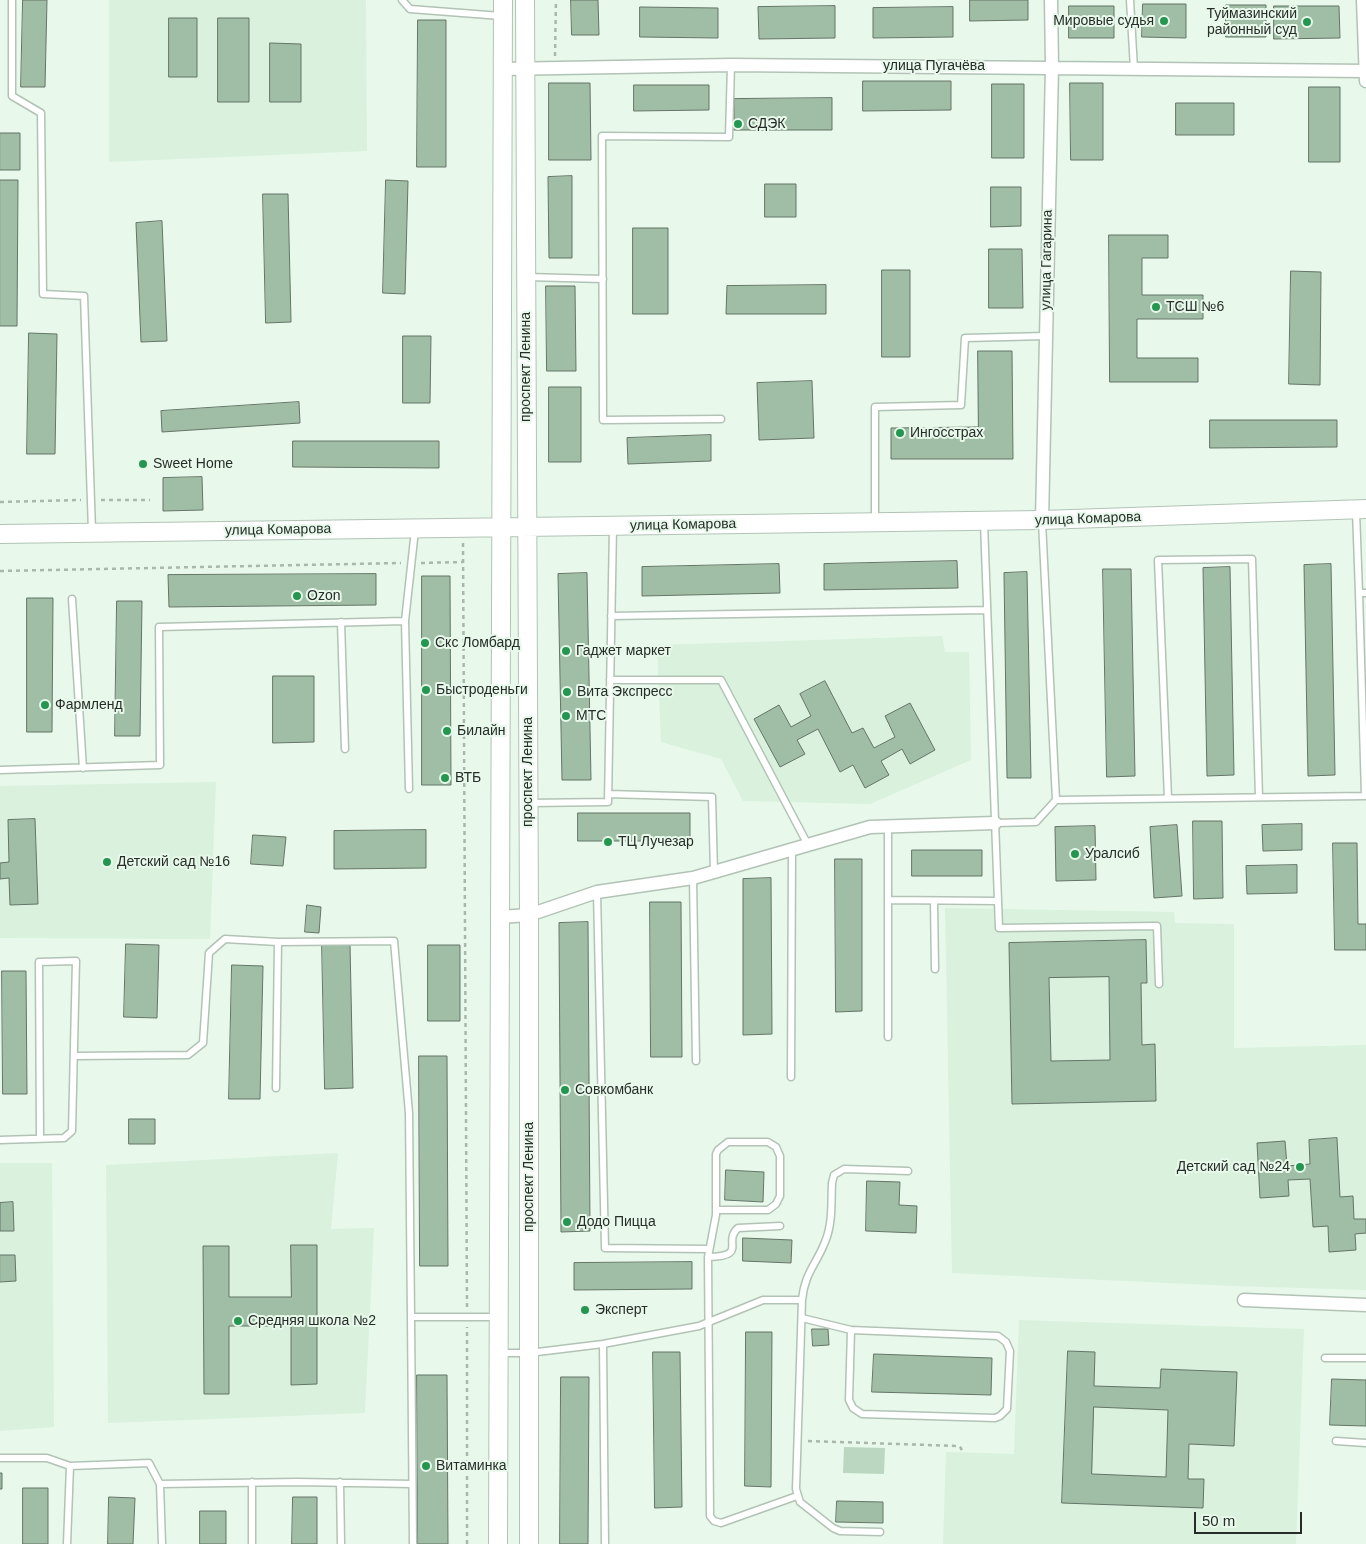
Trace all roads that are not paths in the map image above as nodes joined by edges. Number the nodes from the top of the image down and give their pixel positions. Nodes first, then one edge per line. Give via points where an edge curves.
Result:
1 (12, 0) edge
2 (402, 0) edge
3 (410, 0) edge
4 (525, 0) edge
5 (1051, 0) edge
6 (1130, 0) edge
7 (1363, 0) edge
8 (503, 8) edge
9 (410, 9) junction
10 (730, 65) junction
11 (1052, 67) junction
12 (525, 68) junction
13 (502, 69) junction
14 (1134, 69) junction
15 (1366, 71) edge
16 (1366, 81) edge
17 (526, 277) junction
18 (603, 279) junction
19 (1046, 336) junction
20 (721, 419) dead end
21 (1361, 509) edge
22 (1042, 520) junction
23 (984, 521) junction
24 (875, 522) junction
25 (613, 526) junction
26 (501, 527) junction
27 (526, 527) junction
28 (415, 528) junction
29 (92, 532) junction
30 (0, 534) edge
31 (1362, 593) edge
32 (72, 599) dead end
33 (987, 610) junction
34 (611, 616) junction
35 (405, 621) junction
36 (341, 622) junction
37 (610, 680) junction
38 (345, 749) dead end
39 (82, 768) junction
40 (0, 770) edge
41 (409, 789) dead end
42 (608, 794) junction
43 (1365, 795) edge
44 (1260, 797) junction
45 (1168, 798) junction
46 (1056, 800) junction
47 (528, 803) junction
48 (995, 822) junction
49 (888, 826) junction
50 (808, 845) junction
51 (792, 849) junction
52 (714, 872) junction
53 (693, 878) junction
54 (597, 892) junction
55 (888, 900) junction
56 (934, 900) junction
57 (998, 900) junction
58 (529, 915) junction
59 (500, 917) junction
60 (278, 942) junction
61 (935, 969) dead end
62 (1159, 984) dead end
63 (888, 1037) dead end
64 (74, 1056) junction
65 (696, 1061) dead end
66 (791, 1077) dead end
67 (276, 1088) dead end
68 (40, 1138) junction
69 (0, 1140) edge
70 (908, 1170) dead end
71 (716, 1210) junction
72 (780, 1226) dead end
73 (709, 1249) junction
74 (708, 1257) junction
75 (802, 1300) junction
76 (1244, 1300) dead end
77 (1366, 1305) edge
78 (411, 1317) junction
79 (499, 1317) junction
80 (802, 1318) junction
81 (709, 1323) junction
82 (851, 1330) junction
83 (603, 1344) junction
84 (529, 1352) junction
85 (499, 1353) junction
86 (1325, 1358) dead end
87 (1366, 1358) edge
88 (1336, 1441) dead end
89 (1366, 1443) edge
90 (0, 1458) edge
91 (70, 1466) junction
92 (252, 1482) junction
93 (340, 1482) junction
94 (160, 1484) junction
95 (412, 1484) junction
96 (797, 1496) junction
97 (880, 1532) dead end
98 (67, 1544) edge
99 (162, 1544) edge
100 (252, 1544) edge
101 (341, 1544) edge
102 (413, 1544) edge
103 (498, 1544) edge
104 (529, 1544) edge
105 (605, 1544) edge

1 - 29 lane via 12,96 41,113 44,294 84,296
2 - 9 lane
3 - 9 lane
4 - 12 street, проспект Ленина
5 - 11 street, улица Гагарина
6 - 14 lane
7 - 15 street
8 - 9 lane
8 - 13 street, проспект Ленина
10 - 11 street, улица Пугачёва
10 - 12 street, улица Пугачёва
10 - 18 lane via 729,137 602,136
11 - 14 street, улица Пугачёва
11 - 19 street, улица Гагарина
12 - 13 street, улица Пугачёва
12 - 17 street, проспект Ленина
13 - 26 street, проспект Ленина
14 - 15 street, улица Пугачёва
15 - 16 street
17 - 18 lane
17 - 27 street, проспект Ленина
18 - 20 lane via 603,420
19 - 22 street, улица Гагарина
19 - 24 lane via 965,338 961,405 875,408
21 - 22 street, улица Комарова
21 - 31 lane
22 - 23 street, улица Комарова
22 - 46 lane
23 - 24 street, улица Комарова
23 - 33 lane
24 - 25 street, улица Комарова
25 - 27 street, улица Комарова
25 - 34 lane
26 - 27 street, улица Комарова
26 - 28 street, улица Комарова
26 - 59 street, проспект Ленина
27 - 47 street, проспект Ленина
28 - 29 street, улица Комарова
28 - 35 lane
29 - 30 street, улица Комарова
31 - 43 lane
32 - 39 lane
33 - 34 lane
33 - 48 lane
34 - 37 lane
35 - 36 lane
35 - 41 lane
36 - 38 lane
36 - 39 lane via 159,627 160,765
37 - 42 lane
37 - 50 lane via 721,680
39 - 40 lane
42 - 47 lane via 608,802
42 - 52 lane via 712,798
43 - 44 lane
44 - 45 lane
44 - 45 lane via 1252,558 1158,560
45 - 46 lane
46 - 48 lane via 1036,822
47 - 58 street, проспект Ленина
48 - 49 street
48 - 57 lane
49 - 50 street via 870,827
49 - 55 lane
50 - 51 street
51 - 52 street
51 - 66 lane
52 - 53 street
53 - 54 street
53 - 65 lane
54 - 58 street
54 - 73 lane via 605,1248
55 - 56 lane
55 - 63 lane
56 - 57 lane
56 - 61 lane
57 - 62 lane via 999,928 1157,926
58 - 59 street
58 - 84 street, проспект Ленина
59 - 79 street, проспект Ленина
60 - 64 lane via 225,939 209,953 203,1044 188,1055
60 - 67 lane
60 - 78 lane via 394,941 409,1113
64 - 68 lane via 72,1131 64,1138
64 - 68 lane via 76,961 39,962
68 - 69 lane
70 - 75 lane via 844,1168 834,1175 828,1233 808,1274
71 - 71 lane via 716,1154 722,1146 728,1142 768,1142 776,1147 780,1156 780,1196 776,1204 768,1210
71 - 73 lane
72 - 74 lane via 738,1228 729,1254
73 - 74 lane
74 - 81 lane
75 - 80 lane
75 - 81 lane via 763,1300
76 - 77 street
78 - 79 lane
78 - 95 lane
79 - 85 street, проспект Ленина
80 - 82 lane
80 - 96 lane
81 - 83 lane
81 - 96 lane via 712,1519 721,1523
82 - 82 lane via 998,1336 1010,1351 1007,1410 996,1418 862,1414 856,1411 849,1400
83 - 84 lane
83 - 105 lane
84 - 85 lane
84 - 104 street, проспект Ленина
85 - 103 street, проспект Ленина
86 - 87 lane
88 - 89 lane
90 - 91 lane via 47,1458
91 - 94 lane via 149,1464
91 - 98 lane
92 - 93 lane
92 - 94 lane
92 - 100 lane
93 - 95 lane
93 - 101 lane
94 - 99 lane
95 - 102 lane
96 - 97 lane via 806,1508 836,1530

